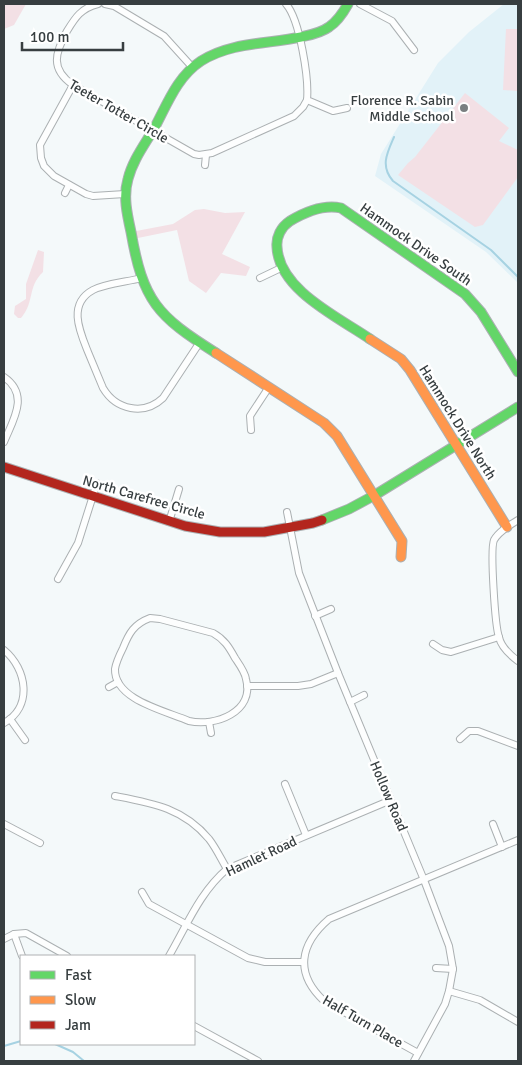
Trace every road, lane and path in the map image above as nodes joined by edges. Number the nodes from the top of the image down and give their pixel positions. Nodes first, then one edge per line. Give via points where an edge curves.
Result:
1 (98, 4) edge
2 (106, 4) edge
3 (127, 4) edge
4 (286, 4) edge
5 (348, 4) edge
6 (360, 4) edge
7 (123, 11) junction
8 (299, 38) junction
9 (414, 50) dead end
10 (193, 68) junction
11 (73, 85) junction
12 (307, 100) junction
13 (347, 108) dead end
14 (153, 131) junction
15 (206, 155) junction
16 (205, 165) dead end
17 (69, 185) junction
18 (65, 193) dead end
19 (125, 194) junction
20 (277, 244) joint
21 (283, 267) junction
22 (142, 278) junction
23 (260, 278) dead end
24 (200, 342) junction
25 (518, 372) edge
26 (4, 377) edge
27 (269, 387) junction
28 (518, 407) edge
29 (251, 430) dead end
30 (4, 442) edge
31 (456, 446) junction
32 (4, 468) edge
33 (97, 483) dead end
34 (179, 489) dead end
35 (375, 495) junction
36 (92, 497) junction
37 (287, 512) dead end
38 (518, 520) edge
39 (169, 522) junction
40 (507, 527) junction
41 (290, 528) junction
42 (401, 556) dead end
43 (58, 579) dead end
44 (331, 609) dead end
45 (314, 616) junction
46 (498, 637) junction
47 (433, 644) dead end
48 (4, 650) edge
49 (518, 661) edge
50 (338, 673) junction
51 (118, 682) junction
52 (247, 686) junction
53 (109, 687) dead end
54 (364, 695) dead end
55 (350, 702) junction
56 (10, 719) junction
57 (209, 722) junction
58 (4, 723) edge
59 (211, 733) dead end
60 (460, 739) dead end
61 (25, 740) dead end
62 (518, 746) edge
63 (285, 784) dead end
64 (115, 796) dead end
65 (391, 800) junction
66 (4, 824) edge
67 (493, 824) dead end
68 (306, 835) junction
69 (518, 840) edge
70 (40, 844) dead end
71 (502, 847) junction
72 (227, 869) junction
73 (424, 880) junction
74 (142, 892) dead end
75 (186, 925) junction
76 (14, 934) junction
77 (4, 939) edge
78 (22, 955) edge
79 (66, 955) edge
80 (170, 955) edge
81 (304, 962) junction
82 (436, 968) dead end
83 (453, 969) junction
84 (449, 991) junction
85 (518, 1022) edge
86 (195, 1027) edge
87 (418, 1053) junction
88 (258, 1061) edge
89 (414, 1061) edge

1 - 11 street, Teeter Totter Circle via 77,15 56,52 62,76
2 - 7 street
3 - 7 street
4 - 8 street via 293,15
5 - 8 street via 333,25
6 - 9 street via 392,20
7 - 10 street via 164,36
8 - 10 street via 230,49
8 - 12 street via 308,84
10 - 14 street via 179,84
11 - 14 street, Teeter Totter Circle
11 - 17 street via 43,137 40,152 49,172
12 - 13 street via 333,111
12 - 15 street via 294,116
14 - 15 street, Teeter Totter Circle via 194,154
14 - 19 street via 131,169
15 - 16 street
17 - 18 street
17 - 19 street via 93,196
19 - 22 street
20 - 21 street, Hammock Drive North
20 - 25 street, Hammock Drive South via 288,222 321,207 341,208 465,294 481,312
21 - 23 street
21 - 31 street, Hammock Drive North via 291,283 302,294 401,359
22 - 24 street via 151,300 161,313
22 - 24 street via 98,288 86,294 79,306 80,331 107,396 119,405 134,409 157,403
24 - 27 street
26 - 30 street via 13,386 18,407
27 - 29 street via 250,416
27 - 35 street via 324,423 337,436
28 - 31 street, North Carefree Circle
31 - 35 street, North Carefree Circle
31 - 40 street, Hammock Drive North
32 - 36 street, North Carefree Circle
33 - 36 street
34 - 39 street
35 - 41 street, North Carefree Circle via 334,515
35 - 42 street via 402,541
36 - 39 street, North Carefree Circle
36 - 43 street via 78,543
37 - 41 street, Hollow Road
38 - 40 street
39 - 41 street, North Carefree Circle via 220,532 250,533
40 - 46 street via 494,541 492,556
41 - 45 street, Hollow Road via 298,574
44 - 45 street
45 - 50 street, Hollow Road
46 - 47 street via 451,652
46 - 49 street
48 - 56 street via 15,662 24,694 21,707
50 - 52 street via 305,685
50 - 55 street, Hollow Road
51 - 52 street via 117,660 130,632 150,618 221,637 246,677
51 - 53 street
51 - 57 street via 137,700 189,720
52 - 57 street via 242,705 218,721
54 - 55 street
55 - 65 street, Hollow Road
56 - 58 street
56 - 61 street
57 - 59 street
60 - 62 street via 469,731 478,731
63 - 68 street
64 - 72 street via 155,804 184,817 210,840
65 - 68 street, Hamlet Road
65 - 73 street, Hollow Road
66 - 70 street
67 - 71 street
68 - 72 street, Hamlet Road
69 - 71 street
71 - 73 street
72 - 75 street, Hamlet Road via 205,891
73 - 81 street via 330,919 312,936
73 - 83 street, Hollow Road via 449,946
74 - 75 street via 149,904
75 - 80 street, Hamlet Road
75 - 81 street via 248,958 264,962
76 - 77 street
76 - 78 street
76 - 79 street via 26,933
81 - 87 street, Half Turn Place via 306,979 324,1001
82 - 83 street
83 - 84 street, Hollow Road
84 - 85 street via 480,1000
84 - 87 street, Hollow Road
86 - 88 street
87 - 89 street, Hollow Road

